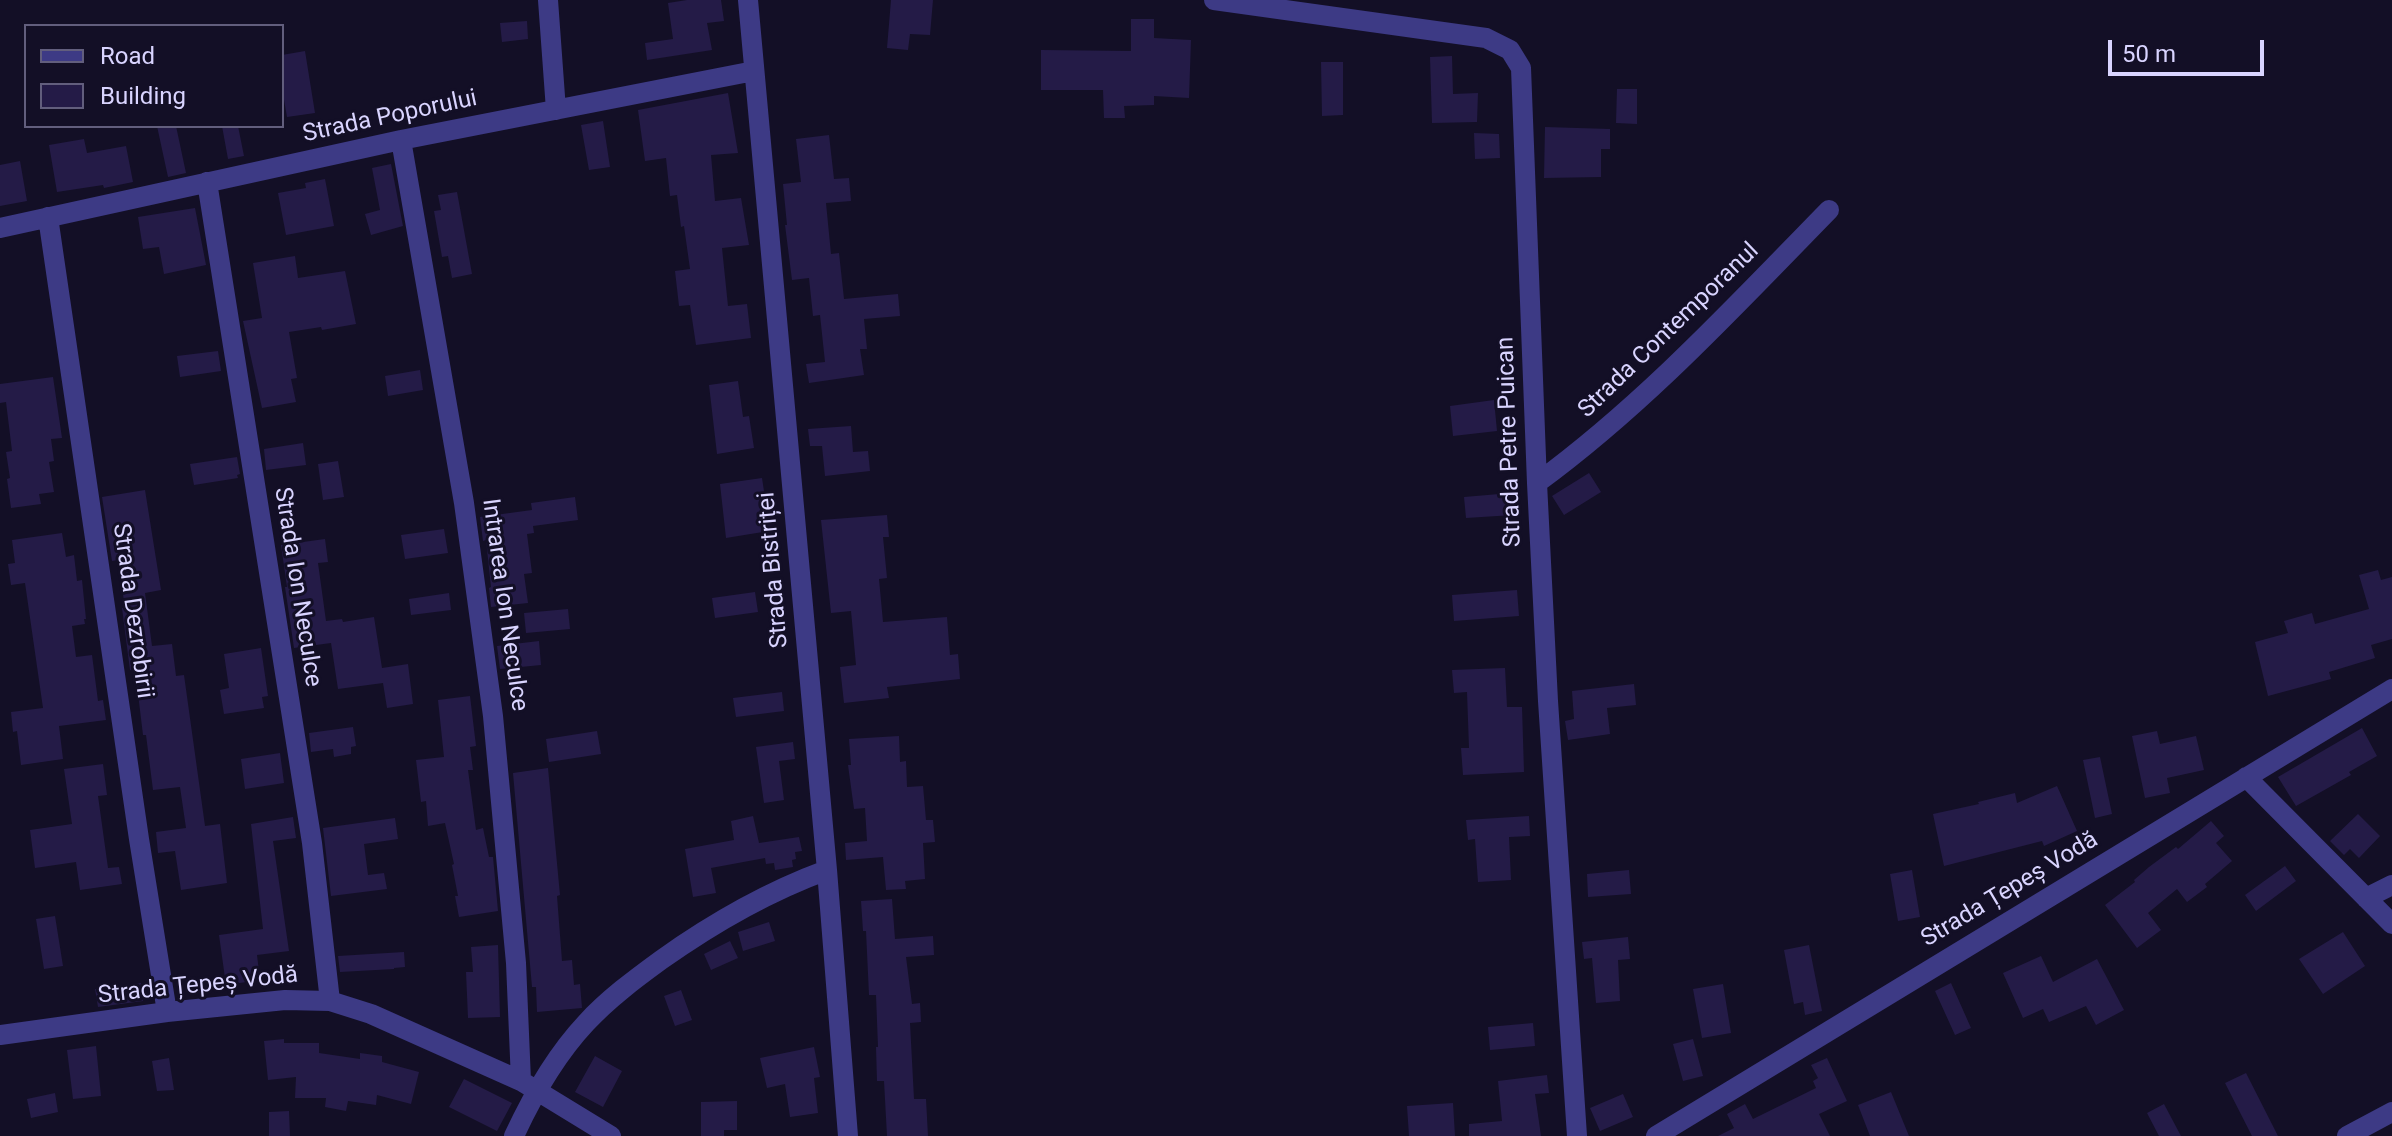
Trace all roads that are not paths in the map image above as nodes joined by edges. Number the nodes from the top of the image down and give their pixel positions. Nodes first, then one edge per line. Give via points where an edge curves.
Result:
1 (548, 0) edge
2 (748, 0) edge
3 (1214, 0) edge
4 (754, 71) junction
5 (556, 110) junction
6 (401, 140) junction
7 (207, 182) junction
8 (1829, 210) dead end
9 (48, 217) junction
10 (0, 228) edge
11 (1537, 483) junction
12 (2392, 689) edge
13 (2246, 777) junction
14 (827, 870) junction
15 (2392, 885) edge
16 (2366, 898) junction
17 (2392, 924) edge
18 (330, 1001) junction
19 (167, 1012) junction
20 (0, 1035) edge
21 (528, 1086) junction
22 (2392, 1112) edge
23 (514, 1136) edge
24 (611, 1136) edge
25 (848, 1136) edge
26 (1577, 1136) edge
27 (1656, 1136) edge
28 (2347, 1136) edge

1 - 5 street
2 - 4 street, Strada Bistriței
3 - 11 street, Strada Petre Puican via 1486,38 1510,50 1521,68
4 - 5 street, Strada Poporului
4 - 14 street, Strada Bistriței
5 - 6 street, Strada Poporului
6 - 7 street, Strada Poporului
6 - 21 street, Intrarea Ion Neculce via 464,503 493,716
7 - 9 street, Strada Poporului
7 - 18 street, Strada Ion Neculce via 312,843
8 - 11 street, Strada Contemporanul via 1661,380
9 - 10 street, Strada Poporului
9 - 19 street, Strada Dezrobirii
11 - 26 street, Strada Petre Puican
12 - 13 street, Strada Țepeș Vodă
13 - 16 street
13 - 27 street, Strada Țepeș Vodă
14 - 21 street via 719,921 632,981
14 - 25 street, Strada Bistriței
15 - 16 street
16 - 17 street
18 - 19 street, Strada Țepeș Vodă via 285,1000
18 - 21 street, Strada Țepeș Vodă via 371,1014
19 - 20 street, Strada Țepeș Vodă
21 - 23 street
21 - 24 street, Strada Țepeș Vodă
22 - 28 street

